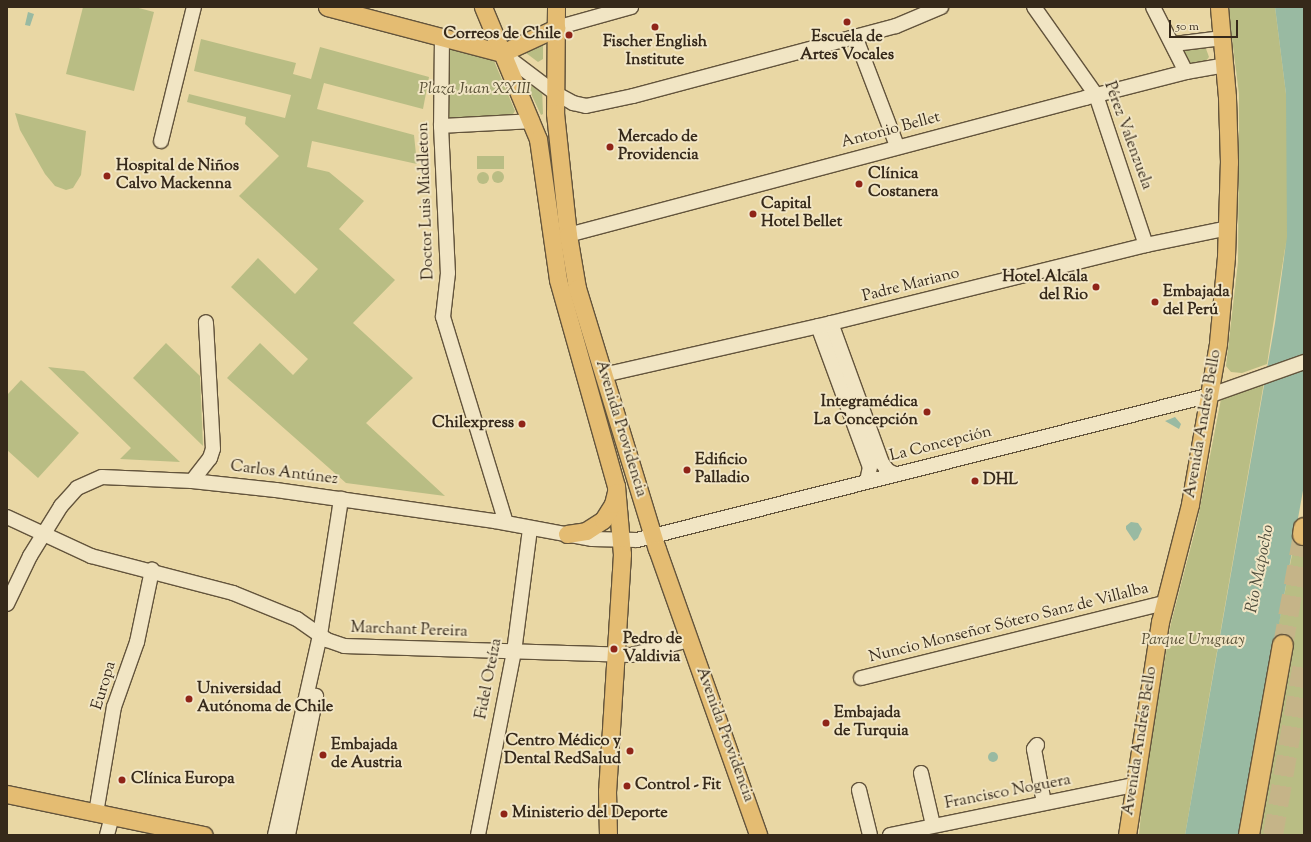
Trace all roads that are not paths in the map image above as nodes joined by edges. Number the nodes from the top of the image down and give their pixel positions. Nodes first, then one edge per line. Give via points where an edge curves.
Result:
1 (194, 7) edge
2 (327, 7) edge
3 (483, 7) edge
4 (556, 7) edge
5 (631, 7) edge
6 (941, 7) edge
7 (1034, 7) edge
8 (1153, 7) edge
9 (1219, 7) edge
10 (556, 28) junction
11 (442, 36) junction
12 (855, 36) junction
13 (1223, 38) junction
14 (1174, 44) junction
15 (502, 53) junction
16 (1225, 65) junction
17 (1186, 72) junction
18 (555, 93) junction
19 (1096, 95) junction
20 (532, 121) junction
21 (441, 126) junction
22 (162, 141) dead end
23 (897, 146) junction
24 (1228, 228) junction
25 (568, 235) junction
26 (1146, 244) junction
27 (206, 322) dead end
28 (824, 325) junction
29 (1304, 362) edge
30 (603, 375) junction
31 (1211, 395) junction
32 (871, 451) junction
33 (895, 474) junction
34 (192, 481) junction
35 (867, 481) junction
36 (616, 486) junction
37 (345, 499) junction
38 (7, 517) edge
39 (506, 523) junction
40 (530, 528) junction
41 (43, 534) junction
42 (567, 534) junction
43 (653, 537) junction
44 (622, 541) junction
45 (152, 570) junction
46 (1164, 603) junction
47 (7, 604) edge
48 (324, 638) junction
49 (689, 640) junction
50 (1283, 645) tunnel mouth
51 (514, 652) junction
52 (617, 655) junction
53 (861, 678) dead end
54 (1037, 745) dead end
55 (920, 773) dead end
56 (1133, 785) junction
57 (859, 790) dead end
58 (7, 794) edge
59 (1044, 803) junction
60 (104, 814) junction
61 (933, 825) junction
62 (107, 835) edge
63 (204, 835) edge
64 (275, 835) edge
65 (288, 835) edge
66 (478, 835) edge
67 (608, 835) edge
68 (758, 835) edge
69 (870, 835) edge
70 (890, 835) edge
71 (1127, 835) edge
72 (1249, 835) edge

1 - 22 street
2 - 11 main road
3 - 15 main road
4 - 10 main road, Avenida Providencia
5 - 10 street
6 - 12 street via 906,23
7 - 19 street, Pérez Valenzuela
8 - 14 street
9 - 13 main road, Avenida Andrés Bello
10 - 15 main road
10 - 18 main road, Avenida Providencia
11 - 15 main road
11 - 21 street, Doctor Luis Middleton
12 - 18 street via 594,105 577,105
12 - 23 street
13 - 14 street
13 - 16 main road, Avenida Andrés Bello
14 - 17 street
15 - 18 street
15 - 20 main road
16 - 17 street, Antonio Bellet
16 - 24 main road, Avenida Andrés Bello via 1229,162
17 - 19 street, Antonio Bellet
18 - 25 main road, Avenida Providencia
19 - 23 street, Antonio Bellet
19 - 26 street, Pérez Valenzuela
20 - 21 street
20 - 36 main road via 541,153 558,280
21 - 39 street, Doctor Luis Middleton via 448,273 443,317
23 - 25 street, Antonio Bellet
24 - 26 street, Padre Mariano
24 - 31 main road, Avenida Andrés Bello via 1222,314
25 - 30 main road, Avenida Providencia via 580,300
26 - 28 street, Padre Mariano
27 - 34 street via 213,449 210,458
28 - 30 street, Padre Mariano
28 - 32 street
29 - 31 street, La Concepción
30 - 43 main road, Avenida Providencia
31 - 33 street, La Concepción
31 - 46 main road, Avenida Andrés Bello via 1188,510
32 - 33 street
32 - 35 street
33 - 35 street, La Concepción
34 - 37 street, Carlos Antúnez
34 - 41 street, Carlos Antúnez via 111,476 94,479 76,488
35 - 43 street, La Concepción
36 - 42 main road via 614,504 604,520 586,530
36 - 44 main road
37 - 39 street, Carlos Antúnez
37 - 48 street
38 - 41 street, Marchant Pereira
39 - 40 street, Carlos Antúnez
40 - 42 street, Carlos Antúnez
40 - 51 street, Fidel Oteíza
41 - 45 street, Marchant Pereira via 91,556
41 - 47 street, Carlos Antúnez
42 - 44 street, Carlos Antúnez
43 - 44 street, La Concepción
43 - 49 main road, Avenida Providencia
44 - 52 main road
45 - 48 street, Marchant Pereira via 233,593 297,620
45 - 60 street, Europa via 137,642 116,703
46 - 53 street, Nuncio Monseñor Sótero Sanz de Villalba
46 - 56 main road, Avenida Andrés Bello
48 - 51 street, Marchant Pereira via 353,647
48 - 64 street
48 - 65 street
49 - 52 street, Marchant Pereira via 643,654
49 - 68 main road, Avenida Providencia
50 - 72 highway
51 - 52 street, Marchant Pereira
51 - 66 street, Fidel Oteíza
52 - 67 main road via 607,791
54 - 59 street via 1034,749
55 - 61 street
56 - 59 street, Francisco Noguera
56 - 71 main road, Avenida Andrés Bello
57 - 69 street
58 - 60 main road
59 - 61 street, Francisco Noguera
60 - 62 street, Europa
60 - 63 main road
61 - 70 street, Francisco Noguera

